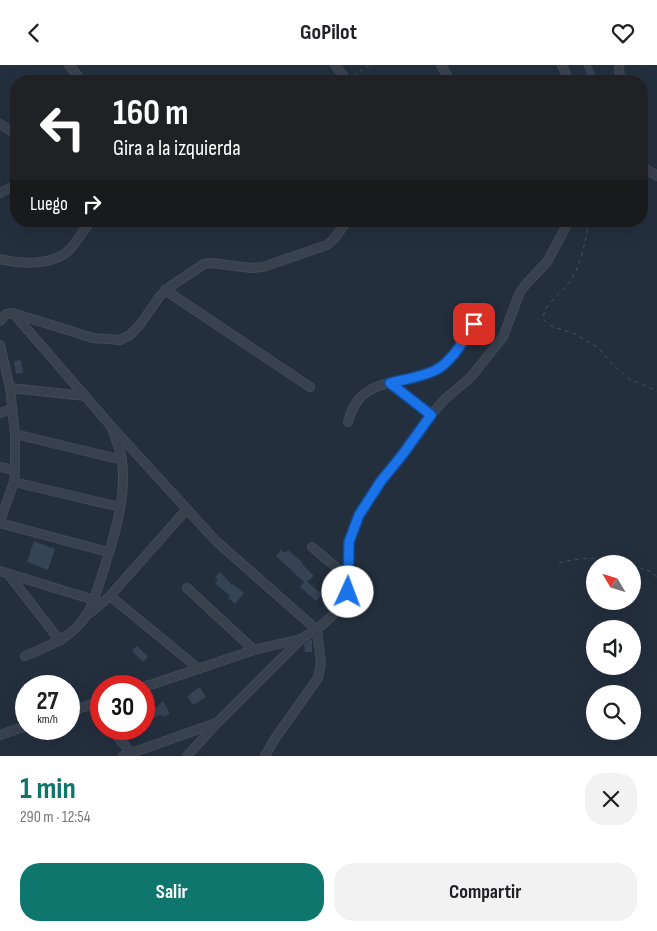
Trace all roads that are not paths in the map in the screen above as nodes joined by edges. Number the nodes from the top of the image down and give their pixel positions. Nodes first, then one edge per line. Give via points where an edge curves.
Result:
1 (69, 65) edge
2 (77, 75) edge
3 (86, 227) edge
4 (343, 227) edge
5 (566, 227) edge
6 (0, 259) edge
7 (165, 291) junction
8 (13, 313) junction
9 (0, 321) edge
10 (474, 324) dead end
11 (0, 345) edge
12 (2, 359) edge
13 (390, 383) junction
14 (310, 387) dead end
15 (10, 388) junction
16 (85, 396) junction
17 (12, 409) junction
18 (0, 413) edge
19 (431, 415) junction
20 (348, 422) dead end
21 (111, 427) junction
22 (15, 434) junction
23 (122, 460) junction
24 (0, 467) edge
25 (15, 470) junction
26 (14, 481) junction
27 (120, 507) junction
28 (187, 509) junction
29 (0, 522) edge
30 (312, 547) dead end
31 (108, 552) junction
32 (0, 571) edge
33 (9, 575) junction
34 (349, 578) junction
35 (187, 588) dead end
36 (110, 597) junction
37 (94, 600) junction
38 (89, 614) junction
39 (317, 630) junction
40 (301, 639) junction
41 (60, 641) junction
42 (254, 650) junction
43 (25, 657) dead end
44 (199, 669) junction
45 (155, 683) edge
46 (218, 722) junction
47 (15, 730) edge
48 (0, 735) edge
49 (118, 740) edge
50 (127, 755) edge
51 (187, 756) edge
52 (265, 756) edge

1 - 2 street
3 - 6 street via 67,252 57,257 26,263
4 - 7 street via 327,245 263,267 204,265
5 - 19 street via 547,262 520,292 503,337 471,377
7 - 8 street via 139,326 120,340 93,338
7 - 14 street
8 - 9 street via 6,314
8 - 16 street
10 - 13 street via 446,362 437,369
11 - 12 street
12 - 15 street
13 - 19 street
13 - 20 street via 377,386 358,400
15 - 16 street
15 - 17 street
16 - 21 street
17 - 18 street
17 - 22 street
19 - 34 street via 359,515 349,542
21 - 23 street
21 - 28 street
22 - 23 street
22 - 25 street
23 - 27 street
24 - 25 street
25 - 26 street
26 - 27 street
26 - 29 street
27 - 31 street
28 - 36 street
28 - 39 street via 216,541
29 - 31 street
30 - 34 street
31 - 37 street
32 - 33 street
33 - 37 street
33 - 41 street
34 - 39 street via 348,592 340,606
35 - 42 street
36 - 38 street
36 - 44 street
37 - 38 street
38 - 41 street
39 - 40 street
39 - 52 street via 321,663 318,678
40 - 42 street
40 - 46 street
41 - 43 street
42 - 44 street
44 - 45 street
46 - 50 street
46 - 51 street
47 - 48 street
49 - 50 street

